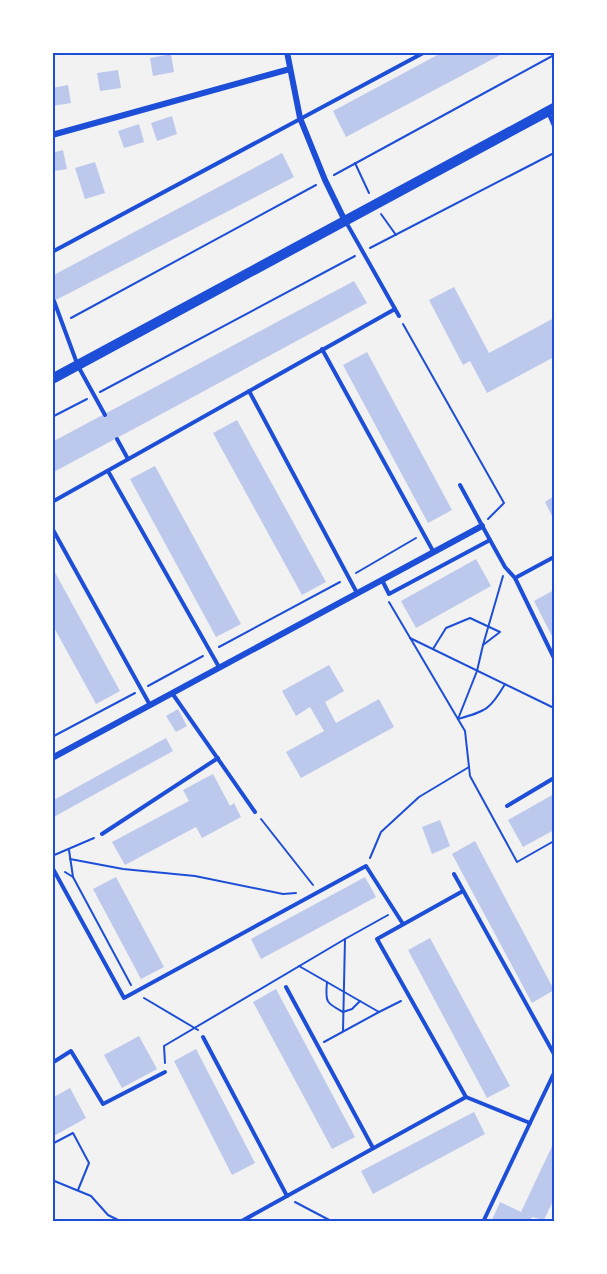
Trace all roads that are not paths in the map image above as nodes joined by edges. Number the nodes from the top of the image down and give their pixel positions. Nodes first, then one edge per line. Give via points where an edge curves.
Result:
1 (287, 52) edge
2 (425, 52) edge
3 (290, 69) junction
4 (551, 110) edge
5 (300, 118) junction
6 (555, 126) edge
7 (52, 135) edge
8 (346, 222) junction
9 (52, 252) edge
10 (54, 301) dead end
11 (394, 309) junction
12 (399, 316) road end
13 (322, 349) junction
14 (78, 366) junction
15 (52, 379) edge
16 (249, 391) junction
17 (105, 415) dead end
18 (117, 439) dead end
19 (128, 459) junction
20 (108, 471) junction
21 (460, 485) dead end
22 (52, 502) edge
23 (482, 526) junction
24 (52, 528) edge
25 (490, 540) junction
26 (433, 551) junction
27 (555, 557) edge
28 (515, 578) junction
29 (382, 579) junction
30 (357, 593) junction
31 (555, 658) edge
32 (219, 668) junction
33 (172, 693) junction
34 (150, 705) junction
35 (52, 758) edge
36 (218, 758) junction
37 (555, 778) edge
38 (507, 806) dead end
39 (255, 812) road end
40 (102, 834) road end
41 (52, 867) edge
42 (454, 874) dead end
43 (463, 891) junction
44 (403, 924) junction
45 (286, 987) dead end
46 (203, 1037) road end
47 (555, 1054) edge
48 (52, 1063) edge
49 (165, 1072) road end
50 (555, 1073) edge
51 (466, 1096) junction
52 (530, 1123) junction
53 (373, 1148) junction
54 (287, 1196) junction
55 (240, 1221) edge
56 (483, 1221) edge

1 - 3 street
2 - 5 lane
3 - 5 street
3 - 7 street
4 - 6 lane
4 - 8 street
5 - 8 street
5 - 9 lane
8 - 11 lane
8 - 14 street
10 - 14 lane
11 - 12 lane
11 - 13 lane
13 - 16 lane
13 - 26 lane
14 - 15 street
14 - 17 lane
16 - 19 lane
16 - 30 lane
18 - 19 lane
19 - 20 lane
20 - 22 lane
20 - 32 lane
21 - 23 lane
23 - 25 lane
23 - 26 street
24 - 34 lane
25 - 28 lane
25 - 29 lane via 389,594
26 - 29 street
27 - 28 lane
28 - 31 lane
29 - 30 street
30 - 32 street
32 - 33 street
33 - 34 street
33 - 36 lane
34 - 35 street
36 - 39 lane
36 - 40 lane
37 - 38 lane
41 - 44 lane via 124,998 366,866
42 - 43 lane
43 - 44 lane
43 - 47 lane
44 - 51 lane via 377,939
45 - 53 lane
46 - 54 lane
48 - 49 lane via 71,1051 103,1104
50 - 52 lane
51 - 52 lane
51 - 53 lane
52 - 56 lane
53 - 54 lane
54 - 55 lane

